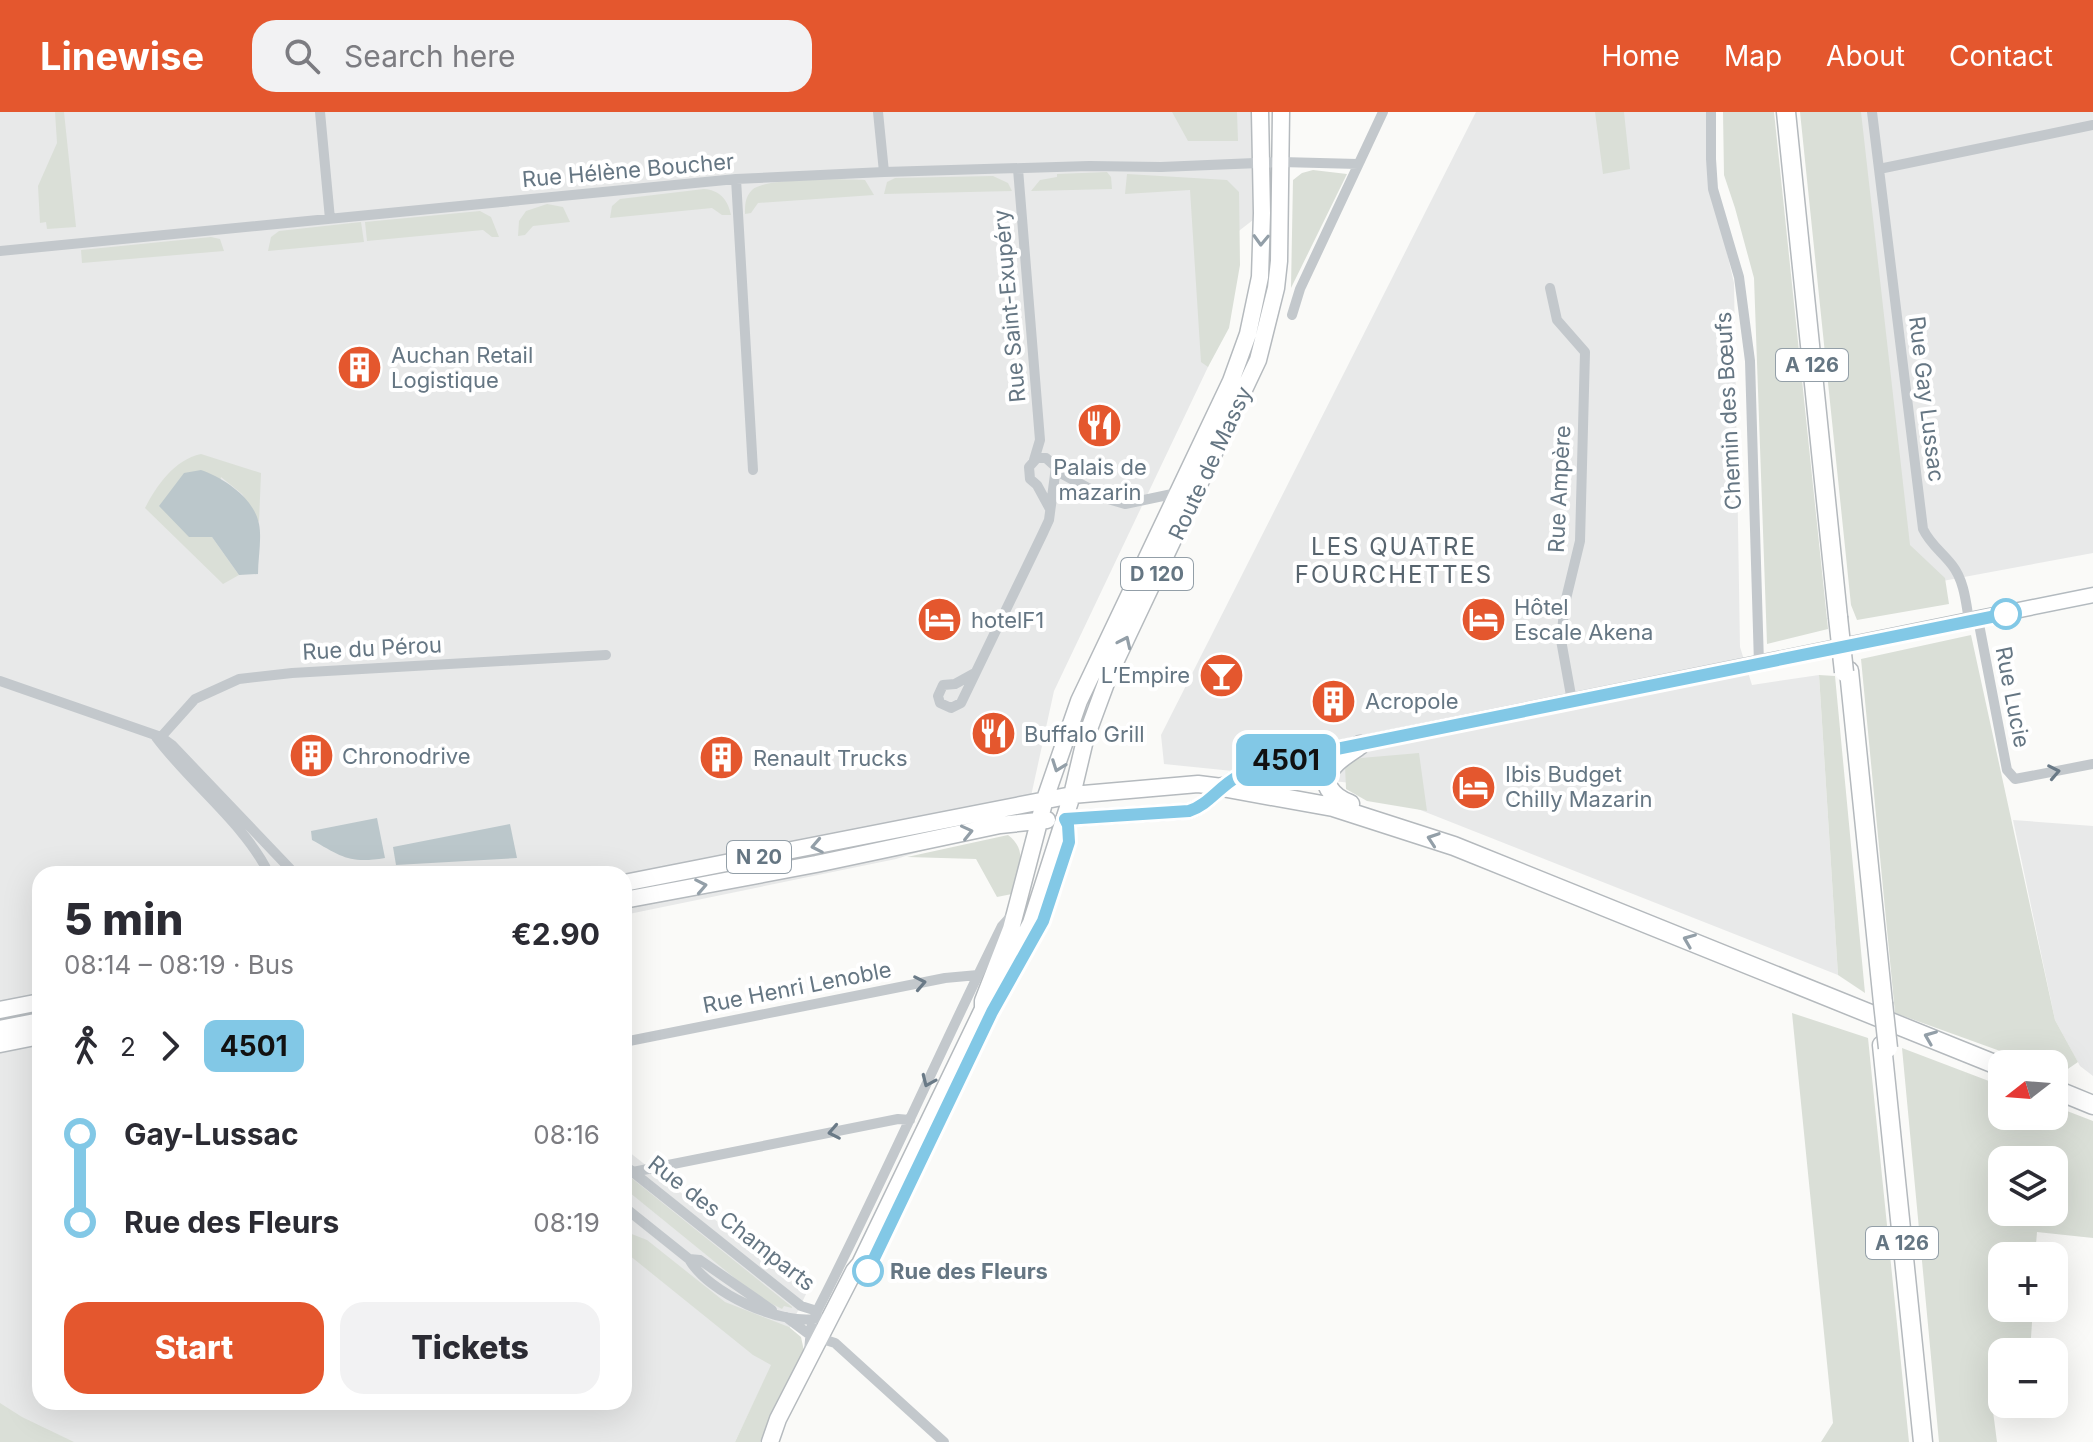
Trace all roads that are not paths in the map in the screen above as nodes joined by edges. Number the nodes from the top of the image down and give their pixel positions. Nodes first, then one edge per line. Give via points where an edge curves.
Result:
1 (320, 112) edge
2 (878, 112) edge
3 (1260, 112) edge
4 (1281, 112) edge
5 (1383, 112) edge
6 (1711, 112) edge
7 (1788, 112) edge
8 (1872, 112) edge
9 (2093, 125) edge
10 (1261, 162) junction
11 (1281, 162) junction
12 (1358, 164) junction
13 (1018, 169) junction
14 (1879, 169) junction
15 (884, 172) junction
16 (736, 179) junction
17 (330, 219) junction
18 (0, 251) edge
19 (1550, 288) dead end
20 (1292, 315) dead end
21 (1040, 440) junction
22 (1034, 460) junction
23 (1050, 460) junction
24 (753, 470) dead end
25 (1056, 475) junction
26 (1037, 485) junction
27 (1177, 493) junction
28 (1050, 509) junction
29 (2093, 595) edge
30 (1973, 620) junction
31 (606, 655) dead end
32 (1759, 664) junction
33 (975, 673) junction
34 (0, 681) edge
35 (955, 684) junction
36 (962, 699) junction
37 (1572, 701) junction
38 (158, 736) junction
39 (1360, 745) junction
40 (2093, 764) edge
41 (1222, 787) junction
42 (1072, 795) junction
43 (1045, 799) junction
44 (1364, 816) junction
45 (1065, 819) junction
46 (1041, 821) junction
47 (265, 866) edge
48 (287, 866) edge
49 (632, 881) edge
50 (632, 898) edge
51 (1016, 910) junction
52 (978, 975) junction
53 (32, 1004) edge
54 (983, 1009) junction
55 (0, 1010) edge
56 (32, 1023) edge
57 (0, 1029) edge
58 (32, 1038) edge
59 (632, 1040) edge
60 (0, 1044) edge
61 (1988, 1061) edge
62 (2068, 1095) edge
63 (2093, 1105) edge
64 (910, 1120) junction
65 (632, 1168) edge
66 (632, 1171) edge
67 (632, 1213) edge
68 (860, 1264) junction
69 (821, 1314) junction
70 (782, 1316) junction
71 (820, 1337) junction
72 (773, 1436) edge
73 (944, 1442) edge
74 (1926, 1442) edge

1 - 17 street
2 - 15 street
3 - 10 main road, Route de Massy / D 120
4 - 11 main road, Route de Massy / D 120
5 - 12 street
6 - 32 street, Chemin des Bœufs via 1713,189 1739,277 1750,361
7 - 74 highway, A 126, bridge
8 - 14 street, Rue Gay Lussac
9 - 14 street
10 - 11 street
10 - 13 street, Rue Hélène Boucher
10 -> 27 main road, Route de Massy / D 120 via 1260,277 1248,334
11 - 12 street
42 -> 11 main road, Route de Massy / D 120 via 1109,675 1258,360 1276,288
12 - 20 street
13 - 15 street, Rue Hélène Boucher
13 - 21 street, Rue Saint-Exupéry
14 - 30 street, Rue Gay Lussac via 1923,529 1953,566
15 - 16 street, Rue Hélène Boucher
16 - 17 street, Rue Hélène Boucher
16 - 24 street
17 - 18 street, Rue Hélène Boucher
19 - 37 street, Rue Ampère via 1557,320 1585,352 1580,541 1561,640
21 - 22 street, Rue Saint-Exupéry
21 - 23 street, Rue Saint-Exupéry
22 - 23 street
22 - 26 street via 1028,471
23 - 25 street
25 - 26 street via 1045,486
25 - 27 street via 1125,504
25 - 28 street
26 - 28 street
27 -> 43 main road, Route de Massy / D 120 via 1079,701
28 - 33 street
29 - 30 street
30 - 32 street
30 -> 40 street, Rue Lucie via 2007,770 2015,779
31 - 38 street, Rue du Pérou via 239,679 195,699
32 - 37 street
33 - 35 street
33 - 36 street
34 - 38 street
35 - 36 street
35 - 36 street via 940,688 938,700 951,708
37 - 39 street
38 - 47 street
38 - 48 street
39 - 41 street via 1254,769
39 - 44 highway via 1333,765 1328,783 1336,799 1355,805
41 - 42 main road, N 20 via 1198,784
41 - 44 highway, N 20
41 - 45 street, N 20 via 1189,811
42 - 43 main road, N 20
42 - 45 main road, Route de Massy / D 120
43 - 46 main road, Route de Massy / D 120
43 -> 49 main road, N 20
61 -> 44 highway via 1478,856
45 - 46 main road, N 20
45 - 54 main road, Route de Massy / D 120 via 1031,923
50 -> 46 main road, N 20
46 - 51 main road, Route de Massy / D 120
51 - 52 street, Route de Massy via 1002,926
51 - 54 main road, Route de Massy / D 120
59 -> 52 street, Rue Henri Lenoble
52 -> 64 street, Route de Massy
53 - 55 main road
54 - 68 main road, D 120
56 - 57 main road
58 - 60 main road
62 - 63 highway
64 -> 65 street
64 - 69 street, Route de Massy
66 - 69 street, Rue des Champarts via 801,1306
67 - 70 street, Rue des Champarts via 732,1296
68 - 69 main road
68 - 71 main road, D 120 via 860,1274
69 - 70 street, Rue des Champarts
69 - 71 main road
70 - 71 street, Rue des Champarts
71 - 72 main road
71 - 72 main road, D 120 via 785,1422
71 - 73 street, Rue des Champarts

